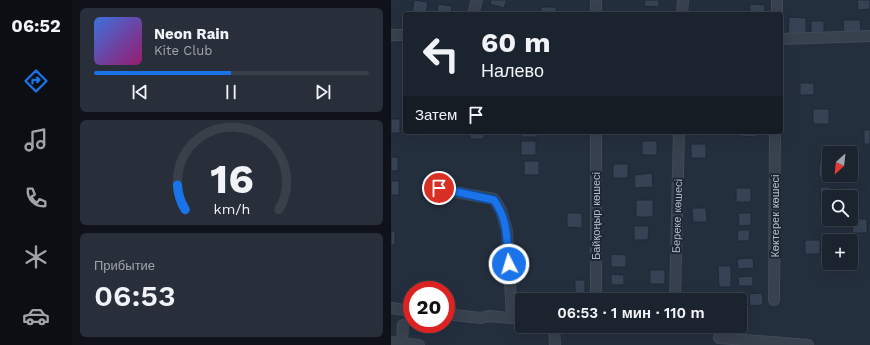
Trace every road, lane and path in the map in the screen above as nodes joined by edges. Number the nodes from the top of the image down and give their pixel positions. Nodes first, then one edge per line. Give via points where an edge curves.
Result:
1 (477, 0) edge
2 (596, 0) edge
3 (683, 0) edge
4 (777, 0) edge
5 (474, 12) edge
6 (596, 12) edge
7 (682, 12) edge
8 (777, 12) edge
9 (391, 35) edge
10 (403, 35) edge
11 (870, 36) edge
12 (783, 39) edge
13 (596, 134) edge
14 (679, 134) edge
15 (775, 134) edge
16 (429, 186) dead end
17 (596, 293) edge
18 (675, 293) edge
19 (774, 300) dead end
20 (515, 301) edge
21 (391, 308) edge
22 (403, 310) edge
23 (455, 315) edge
24 (515, 318) edge
25 (403, 325) dead end
26 (554, 333) edge
27 (719, 338) dead end
28 (391, 342) edge
29 (402, 343) junction
30 (748, 343) edge
31 (419, 345) edge
32 (555, 345) edge
33 (808, 345) edge

1 - 5 street
2 - 6 street
3 - 7 street
4 - 8 street
9 - 10 street
11 - 12 street
13 - 17 street, Байқоңыр көшесі
14 - 18 street, Береке көшесі
15 - 19 street, Көктерек көшесі
16 - 20 street via 494,200 498,205 507,231
21 - 22 street
23 - 24 street
25 - 29 street
26 - 32 street
27 - 30 street
28 - 29 street
29 - 31 street
30 - 33 street

